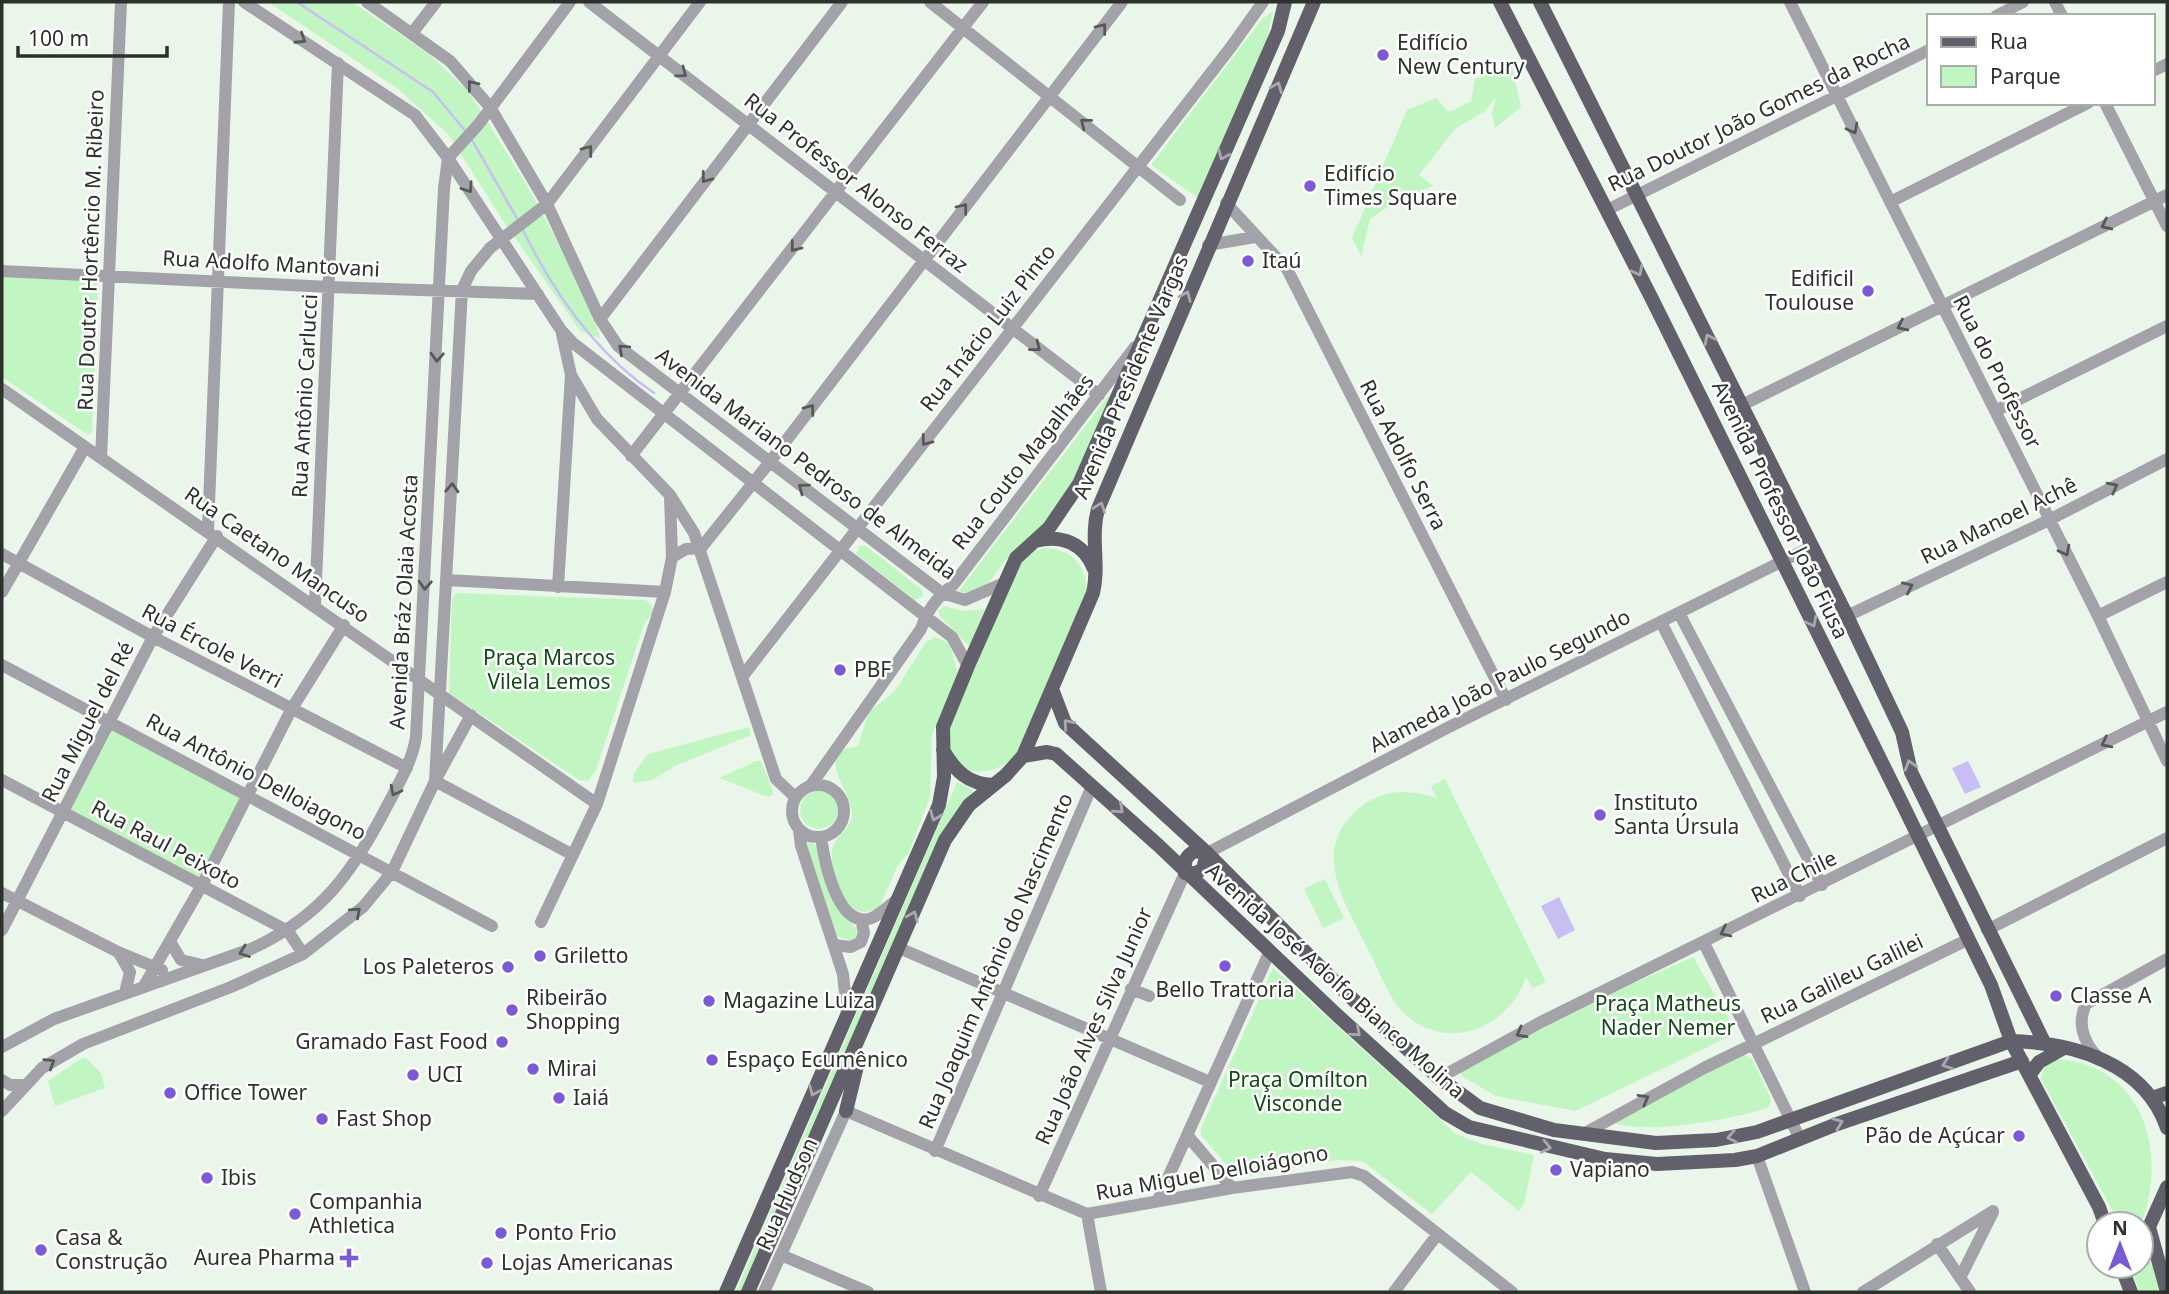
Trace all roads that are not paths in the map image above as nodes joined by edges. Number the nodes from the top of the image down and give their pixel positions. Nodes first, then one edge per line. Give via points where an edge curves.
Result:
1 (121, 2) edge
2 (229, 2) edge
3 (244, 2) edge
4 (368, 2) edge
5 (436, 2) edge
6 (570, 2) edge
7 (589, 2) edge
8 (700, 2) edge
9 (842, 2) edge
10 (930, 2) edge
11 (983, 2) edge
12 (1122, 2) edge
13 (1263, 2) edge
14 (1284, 2) edge
15 (1314, 2) edge
16 (1500, 2) edge
17 (1540, 2) edge
18 (1790, 2) edge
19 (2023, 2) edge
20 (2000, 14) edge
21 (963, 27) junction
22 (414, 32) junction
23 (1927, 51) edge
24 (658, 55) junction
25 (338, 63) junction
26 (1050, 95) junction
27 (1837, 97) junction
28 (2084, 105) edge
29 (2106, 105) edge
30 (490, 107) junction
31 (747, 123) junction
32 (448, 158) junction
33 (1138, 166) junction
34 (836, 193) junction
35 (1637, 193) junction
36 (2161, 198) edge
37 (1180, 200) dead end
38 (1890, 202) junction
39 (1227, 203) junction
40 (547, 204) junction
41 (1606, 210) junction
42 (2167, 226) edge
43 (1255, 237) junction
44 (503, 239) junction
45 (1208, 245) junction
46 (923, 259) junction
47 (2, 271) edge
48 (109, 275) junction
49 (218, 282) junction
50 (330, 288) junction
51 (440, 289) junction
52 (462, 290) junction
53 (538, 294) junction
54 (1942, 306) junction
55 (600, 319) junction
56 (2167, 326) edge
57 (1012, 328) junction
58 (561, 330) junction
59 (1145, 332) junction
60 (571, 375) junction
61 (2, 389) edge
62 (680, 394) junction
63 (1099, 395) junction
64 (1742, 405) junction
65 (1994, 411) junction
66 (664, 414) junction
67 (432, 445) junction
68 (85, 447) junction
69 (453, 453) junction
70 (631, 456) junction
71 (101, 458) junction
72 (2167, 459) edge
73 (769, 463) junction
74 (755, 481) junction
75 (670, 495) junction
76 (2049, 520) junction
77 (858, 529) junction
78 (212, 533) junction
79 (1034, 541) junction
80 (1811, 547) junction
81 (701, 548) junction
82 (842, 550) junction
83 (2, 554) edge
84 (672, 557) junction
85 (1781, 561) junction
86 (18, 563) junction
87 (1096, 574) junction
88 (447, 580) junction
89 (2167, 582) edge
90 (1004, 583) junction
91 (558, 587) junction
92 (2, 592) edge
93 (665, 592) junction
94 (942, 593) junction
95 (315, 605) junction
96 (1679, 613) junction
97 (926, 615) junction
98 (1847, 616) junction
99 (2098, 616) junction
100 (1661, 622) junction
101 (344, 625) junction
102 (153, 637) junction
103 (2, 665) edge
104 (968, 666) junction
105 (742, 677) junction
106 (421, 679) junction
107 (1052, 689) junction
108 (441, 692) junction
109 (1506, 699) junction
110 (292, 710) junction
111 (2167, 712) edge
112 (471, 715) junction
113 (110, 722) junction
114 (2148, 722) junction
115 (942, 749) junction
116 (1023, 756) junction
117 (2167, 761) edge
118 (407, 768) junction
119 (2, 780) edge
120 (435, 781) junction
121 (811, 785) junction
122 (993, 785) junction
123 (1093, 786) junction
124 (249, 795) junction
125 (795, 797) junction
126 (597, 804) junction
127 (63, 813) junction
128 (1938, 828) junction
129 (799, 830) junction
130 (821, 837) junction
131 (1918, 838) junction
132 (2167, 838) edge
133 (1207, 853) junction
134 (361, 854) junction
135 (573, 855) junction
136 (391, 872) junction
137 (1185, 873) junction
138 (202, 885) junction
139 (1822, 885) junction
140 (2, 893) edge
141 (902, 895) junction
142 (1800, 896) junction
143 (17, 901) junction
144 (861, 919) junction
145 (541, 922) dead end
146 (492, 926) dead end
147 (2, 930) edge
148 (1987, 930) junction
149 (288, 931) junction
150 (1967, 940) junction
151 (171, 943) junction
152 (1704, 943) junction
153 (834, 945) junction
154 (899, 948) junction
155 (118, 953) junction
156 (1269, 953) junction
157 (303, 954) junction
158 (2167, 959) edge
159 (206, 965) junction
160 (155, 967) junction
161 (176, 975) junction
162 (144, 986) junction
163 (1131, 989) junction
164 (1003, 991) junction
165 (125, 993) junction
166 (1346, 993) junction
167 (1149, 996) dead end
168 (1331, 1010) junction
169 (847, 1019) junction
170 (866, 1021) junction
171 (1109, 1038) junction
172 (2011, 1041) junction
173 (2045, 1042) junction
174 (1755, 1043) junction
175 (2, 1047) edge
176 (2064, 1048) junction
177 (2096, 1055) junction
178 (2021, 1061) junction
179 (2030, 1074) junction
180 (1439, 1078) junction
181 (2, 1080) edge
182 (1210, 1082) junction
183 (22, 1085) junction
184 (2167, 1093) edge
185 (2152, 1098) junction
186 (2, 1111) edge
187 (846, 1111) junction
188 (1792, 1120) junction
189 (2167, 1128) edge
190 (1586, 1133) junction
191 (1187, 1135) junction
192 (1800, 1139) junction
193 (1656, 1143) junction
194 (935, 1151) junction
195 (1757, 1156) junction
196 (1657, 1164) junction
197 (2167, 1187) edge
198 (1232, 1188) junction
199 (1039, 1196) junction
200 (1158, 1200) junction
201 (2099, 1207) junction
202 (2100, 1210) edge
203 (2102, 1210) edge
204 (2155, 1210) edge
205 (1087, 1214) junction
206 (1437, 1235) junction
207 (1937, 1244) junction
208 (781, 1255) junction
209 (2155, 1260) edge
210 (1961, 1278) junction
211 (726, 1292) edge
212 (748, 1292) edge
213 (765, 1292) edge
214 (868, 1292) edge
215 (1101, 1292) edge
216 (1394, 1292) edge
217 (1512, 1292) edge
218 (1805, 1292) edge
219 (1863, 1292) edge
220 (1970, 1292) edge
221 (2166, 1292) edge

1 - 48 street, Rua Doutor Hortêncio M. Ribeiro
2 - 49 street
3 -> 25 street
4 - 22 street, Avenida Mariano Pedroso de Almeida
5 - 22 street
6 - 30 street, Avenida Bráz Olaia Acosta
7 - 24 street, Rua Professor Alonso Ferraz
8 - 24 street, Avenida Bráz Olaia Acosta
9 - 31 street
10 - 21 street
11 - 21 street
26 -> 12 street
13 - 33 street, Rua Inácio Luiz Pinto
14 -> 59 main road, Avenida Presidente Vargas via 1278,31
39 -> 15 main road, Avenida Presidente Vargas
16 - 41 main road, Avenida Professor João Fiusa
17 - 35 main road, Avenida Professor João Fiusa
18 - 27 street, Rua do Professor
19 - 20 street
21 - 26 street
21 - 34 street
30 -> 22 street, Avenida Mariano Pedroso de Almeida via 469,79
23 - 27 street, Rua Doutor João Gomes da Rocha
24 -> 31 street, Rua Professor Alonso Ferraz
40 -> 24 street, Avenida Bráz Olaia Acosta
25 - 32 street via 415,114
25 - 50 street, Rua Antônio Carlucci
33 -> 26 street
46 -> 26 street
27 - 35 street, Rua Doutor João Gomes da Rocha
27 -> 38 street, Rua do Professor
28 - 38 street
29 - 36 street
30 - 32 street, Avenida Bráz Olaia Acosta
30 - 40 street, Avenida Mariano Pedroso de Almeida
31 - 34 street, Rua Professor Alonso Ferraz
31 -> 55 street
32 -> 44 street
32 - 51 street, Avenida Bráz Olaia Acosta
33 - 37 street
33 - 57 street, Rua Inácio Luiz Pinto
34 - 46 street, Rua Professor Alonso Ferraz
34 -> 62 street
35 - 41 street, Rua Doutor João Gomes da Rocha
64 -> 35 main road, Avenida Professor João Fiusa
36 - 42 street
36 -> 54 street
38 - 54 street, Rua do Professor
39 - 43 street, Rua Adolfo Serra
39 - 45 main road, Avenida Presidente Vargas
40 - 44 street, Avenida Bráz Olaia Acosta
40 - 55 street, Avenida Mariano Pedroso de Almeida
41 -> 85 main road, Avenida Professor João Fiusa
43 - 45 street
43 - 109 street, Rua Adolfo Serra via 1287,269
44 - 52 street, Avenida Bráz Olaia Acosta via 479,259
44 - 53 street
87 -> 45 main road, Avenida Presidente Vargas via 1098,509
46 - 57 street, Rua Professor Alonso Ferraz
73 -> 46 street
47 - 48 street, Rua Adolfo Mantovani
48 - 49 street, Rua Adolfo Mantovani
48 - 71 street, Rua Doutor Hortêncio M. Ribeiro
49 - 50 street, Rua Adolfo Mantovani
49 - 78 street
50 - 51 street, Rua Adolfo Mantovani
50 - 95 street, Rua Antônio Carlucci
51 - 52 street, Rua Adolfo Mantovani
51 -> 67 street, Avenida Bráz Olaia Acosta
52 - 53 street, Rua Adolfo Mantovani
52 - 69 street, Avenida Bráz Olaia Acosta
53 - 58 street
54 -> 64 street
54 - 65 street, Rua do Professor
62 -> 55 street, Avenida Mariano Pedroso de Almeida via 618,346
56 - 65 street
57 -> 63 street, Rua Professor Alonso Ferraz
57 -> 77 street, Rua Inácio Luiz Pinto
58 - 60 street
58 - 66 street
59 - 63 street, Rua Couto Magalhães
59 - 79 main road, Avenida Presidente Vargas via 1079,484 1065,509
60 - 70 street via 597,419
60 - 91 street
61 - 68 street, Rua Caetano Mancuso
62 - 66 street
62 - 73 street, Avenida Mariano Pedroso de Almeida
63 - 94 street, Rua Couto Magalhães via 953,585
64 - 80 main road, Avenida Professor João Fiusa
65 - 76 street, Rua do Professor
66 - 70 street
66 - 74 street
67 - 69 street via 446,444
67 -> 106 street, Avenida Bráz Olaia Acosta
68 - 71 street, Rua Caetano Mancuso
68 - 86 street
88 -> 69 street, Avenida Bráz Olaia Acosta
70 - 75 street
71 - 78 street, Rua Caetano Mancuso
76 -> 72 street, Rua Manoel Achê
73 - 74 street
77 -> 73 street, Avenida Mariano Pedroso de Almeida
74 - 81 street
74 - 82 street
75 - 81 street
75 - 84 street
98 -> 76 street, Rua Manoel Achê
76 -> 99 street, Rua do Professor
77 - 82 street, Rua Inácio Luiz Pinto
77 - 94 street, Avenida Mariano Pedroso de Almeida
78 - 95 street, Rua Caetano Mancuso
78 - 102 street, Rua Miguel del Ré
79 - 87 main road via 1054,537 1074,544 1088,557
79 - 90 main road, Avenida Presidente Vargas via 1016,558
80 - 85 street, Alameda João Paulo Segundo
80 - 98 main road, Avenida Professor João Fiusa
81 - 84 street
81 - 105 street
82 - 97 street
82 - 105 street, Rua Inácio Luiz Pinto
83 - 86 street, Rua Ércole Verri
84 - 93 street
85 - 96 street, Alameda João Paulo Segundo
85 -> 131 main road, Avenida Professor João Fiusa
86 - 92 street
86 - 102 street, Rua Ércole Verri
87 - 107 main road, Avenida Presidente Vargas via 1089,603
88 - 91 street
88 - 108 street, Avenida Bráz Olaia Acosta
89 - 99 street
90 - 94 street, Avenida Mariano Pedroso de Almeida via 965,600
90 - 104 main road, Avenida Presidente Vargas
91 - 93 street
93 - 126 street
94 - 97 street, Rua Couto Magalhães
95 - 101 street, Rua Caetano Mancuso
96 - 100 street, Alameda João Paulo Segundo
96 - 139 street
97 - 104 street via 952,637
97 - 121 street, Rua Couto Magalhães via 921,629
128 -> 98 main road, Avenida Professor João Fiusa via 1911,772 1902,732
99 - 114 street, Rua do Professor
100 - 109 street, Alameda João Paulo Segundo
100 - 142 street
101 - 106 street, Rua Caetano Mancuso
101 - 110 street
102 - 110 street, Rua Ércole Verri
102 - 113 street, Rua Miguel del Ré
103 - 113 street, Rua Antônio Delloiagono
104 - 115 main road, Avenida Presidente Vargas via 943,727
105 - 125 street via 776,779
106 - 108 street, Rua Caetano Mancuso
106 - 118 street, Avenida Bráz Olaia Acosta via 416,737
107 - 116 main road, Avenida Presidente Vargas
133 -> 107 main road, Avenida José Adolfo Bianco Molina via 1065,723
108 - 112 street, Rua Caetano Mancuso
108 - 120 street, Avenida Bráz Olaia Acosta
109 - 133 street, Alameda João Paulo Segundo
110 - 118 street, Rua Ércole Verri
110 - 124 street
111 - 114 street, Rua Chile
112 - 120 street
112 - 126 street, Rua Caetano Mancuso
113 - 124 street, Rua Antônio Delloiagono
113 - 127 street, Rua Miguel del Ré
114 - 117 street, Rua do Professor
114 -> 128 street, Rua Chile
115 - 122 main road via 961,776
115 -> 141 main road, Avenida Presidente Vargas via 939,805
116 - 122 main road, Avenida Presidente Vargas
116 - 123 main road, Avenida José Adolfo Bianco Molina via 1056,754
118 -> 134 street, Avenida Bráz Olaia Acosta
119 - 127 street, Rua Raul Peixoto
120 - 135 street
120 - 136 street, Avenida Bráz Olaia Acosta
121 - 125 street
121 - 130 street via 828,786 844,806 842,823
154 -> 122 main road, Avenida Presidente Vargas via 945,841 969,805
123 -> 137 main road, Avenida José Adolfo Bianco Molina
123 - 164 street, Rua Joaquim Antônio do Nascimento
124 - 134 street, Rua Antônio Delloiagono
124 - 138 street
125 - 129 street via 792,813
126 - 135 street
127 - 138 street, Rua Raul Peixoto
127 - 143 street, Rua Miguel del Ré
128 - 131 street, Rua Chile
128 - 148 main road, Avenida Professor João Fiusa
129 - 130 street
129 - 153 street
130 - 144 street via 840,904
131 - 139 street, Rua Chile
131 - 150 main road, Avenida Professor João Fiusa
132 - 148 street
133 - 137 main road via 1203,869
133 - 166 main road, Avenida José Adolfo Bianco Molina
134 - 136 street, Rua Antônio Delloiagono
134 - 149 street, Avenida Bráz Olaia Acosta via 319,908
135 - 145 street
136 - 146 street, Rua Antônio Delloiagono
157 -> 136 street, Avenida Bráz Olaia Acosta via 363,907
137 - 156 main road, Avenida José Adolfo Bianco Molina
137 - 163 street, Rua João Alves Silva Junior
138 - 149 street, Rua Raul Peixoto
138 - 151 street
139 - 142 street, Rua Chile
140 - 143 street
141 - 144 street via 873,918
141 - 169 main road, Avenida Presidente Vargas
142 -> 152 street, Rua Chile
143 - 147 street, Rua Miguel del Ré
143 - 155 street
144 - 153 street via 861,942 852,947
148 - 173 main road, Avenida Professor João Fiusa
149 - 157 street, Rua Raul Peixoto
149 -> 159 street, Avenida Bráz Olaia Acosta
150 - 172 main road, Avenida Professor João Fiusa via 1991,985
150 - 174 street, Rua Galileu Galilei
151 - 159 street via 187,963
151 - 160 street
152 - 174 street
152 -> 180 street, Rua Chile via 1541,1022
153 - 169 street via 846,990
154 - 164 street
154 - 170 main road, Avenida Presidente Vargas
155 - 160 street
155 - 165 street via 130,972
156 - 168 main road, Avenida José Adolfo Bianco Molina
156 - 182 street
183 -> 157 street, Avenida Bráz Olaia Acosta via 41,1068 83,1044
158 - 177 street via 2086,1004 2081,1027
159 - 161 street, Avenida Bráz Olaia Acosta
160 - 161 street
160 - 162 street
161 - 162 street, Avenida Bráz Olaia Acosta
162 - 165 street, Avenida Bráz Olaia Acosta
163 - 167 street
163 - 171 street, Rua João Alves Silva Junior
164 - 171 street
164 - 194 street, Rua Joaquim Antônio do Nascimento
165 - 175 street, Avenida Bráz Olaia Acosta via 54,1019
166 - 168 main road
166 - 180 main road, Avenida José Adolfo Bianco Molina
168 -> 196 main road, Avenida José Adolfo Bianco Molina via 1445,1113 1469,1127 1565,1151
169 -> 211 main road, Avenida Presidente Vargas
170 - 187 main road
170 - 212 main road, Avenida Presidente Vargas
171 - 182 street
171 - 199 street, Rua João Alves Silva Junior
172 - 173 main road
172 - 178 main road, Avenida Professor João Fiusa
172 -> 188 main road, Avenida José Adolfo Bianco Molina
173 - 176 main road
174 - 188 street
190 -> 174 street, Rua Galileu Galilei
176 - 177 main road
176 - 179 main road via 2039,1062
177 - 185 main road via 2132,1078
178 - 179 main road, Avenida Professor João Fiusa
192 -> 178 main road, Avenida José Adolfo Bianco Molina
179 - 201 main road, Avenida Professor João Fiusa
180 - 190 main road, Avenida José Adolfo Bianco Molina via 1480,1108 1555,1130
181 - 183 street via 10,1086
182 - 191 street
183 - 186 street, Avenida Bráz Olaia Acosta
184 - 185 main road
185 - 189 main road
187 - 194 street
187 - 208 street, Rua Hudson
188 - 192 street
188 -> 193 main road, Avenida José Adolfo Bianco Molina via 1716,1140
190 - 193 main road, Avenida José Adolfo Bianco Molina
191 - 198 street
191 - 200 street
192 - 195 main road, Avenida José Adolfo Bianco Molina
193 - 196 main road
194 - 199 street
195 - 196 main road, Avenida José Adolfo Bianco Molina
195 - 218 street
197 - 204 main road
198 - 200 street, Rua Miguel Delloiágono
198 - 206 street, Rua Miguel Delloiágono via 1352,1172 1364,1176
199 - 205 street
200 - 205 street, Rua Miguel Delloiágono
201 - 202 main road, Avenida Professor João Fiusa
201 - 203 main road
205 - 215 street
206 - 216 street
206 - 217 street, Rua Miguel Delloiágono
207 - 210 street
207 - 210 street via 1993,1211
207 - 219 street
208 - 213 street, Rua Hudson
208 - 214 street
209 - 221 main road
210 - 220 street

